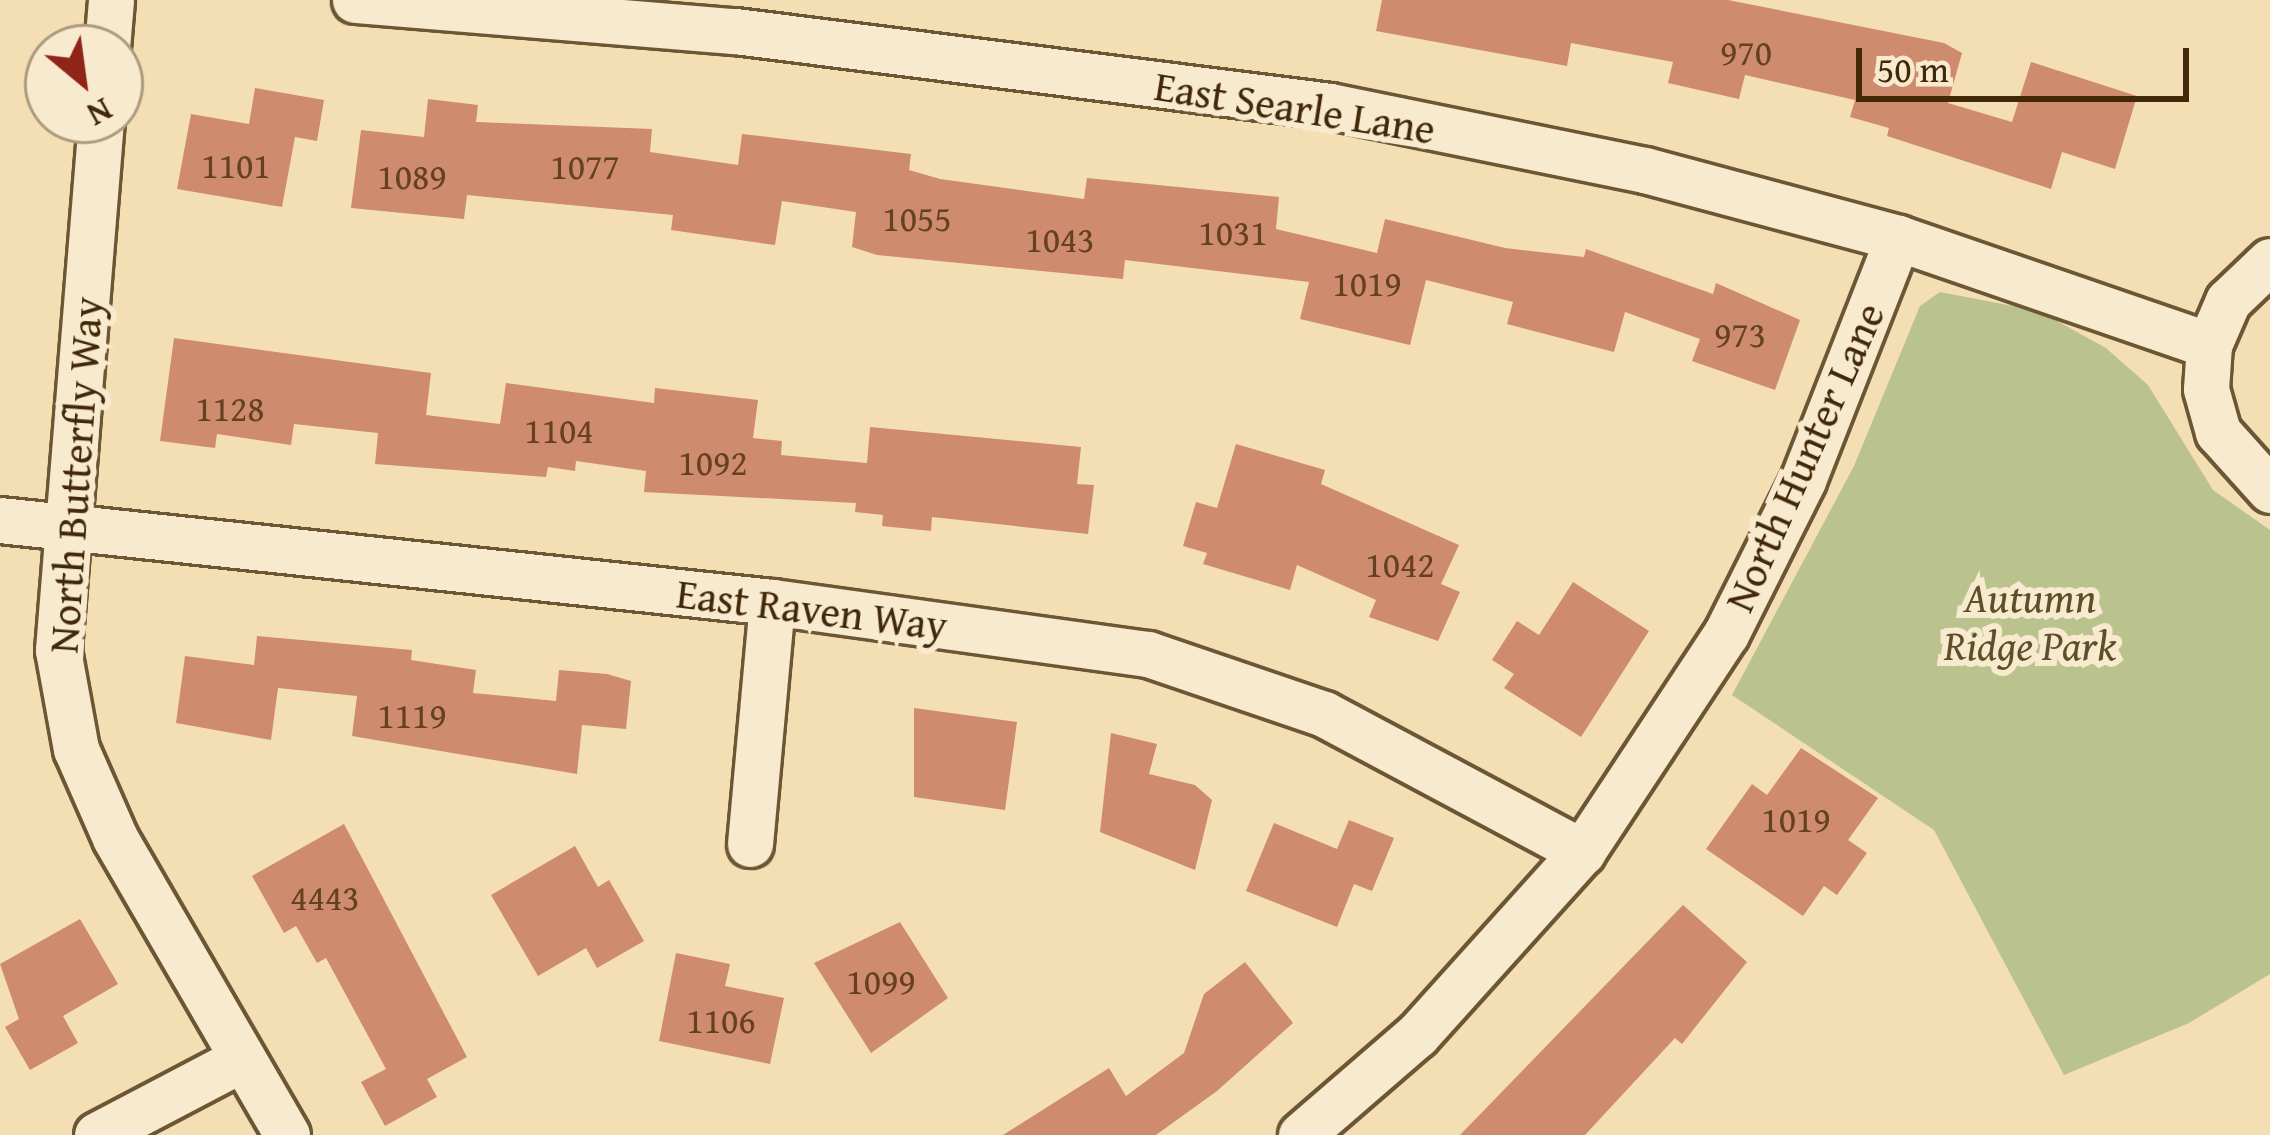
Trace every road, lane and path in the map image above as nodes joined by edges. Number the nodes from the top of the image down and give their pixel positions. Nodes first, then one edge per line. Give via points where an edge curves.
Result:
1 (355, 0) edge
2 (99, 144) edge
3 (1898, 238) junction
4 (2270, 262) edge
5 (2209, 345) junction
6 (2270, 490) edge
7 (0, 520) edge
8 (69, 523) junction
9 (772, 602) junction
10 (750, 844) dead end
11 (1582, 852) junction
12 (242, 1059) junction
13 (97, 1135) edge
14 (287, 1135) edge
15 (1301, 1135) edge

1 - 3 street, East Searle Lane via 735,31 1330,106 1645,170
2 - 8 street, North Butterfly Way
3 - 5 street, East Searle Lane
3 - 11 street, North Hunter Lane via 1803,480 1726,634
4 - 5 street via 2228,302
5 - 6 street via 2206,389 2218,432
7 - 8 street, East Raven Way
8 - 9 street, East Raven Way
8 - 12 street, North Butterfly Way via 58,650 76,749 115,838
9 - 10 street
9 - 11 street, East Raven Way via 1148,654 1324,715
11 - 15 street, North Hunter Lane via 1417,1036
12 - 13 street
12 - 14 street, North Butterfly Way

